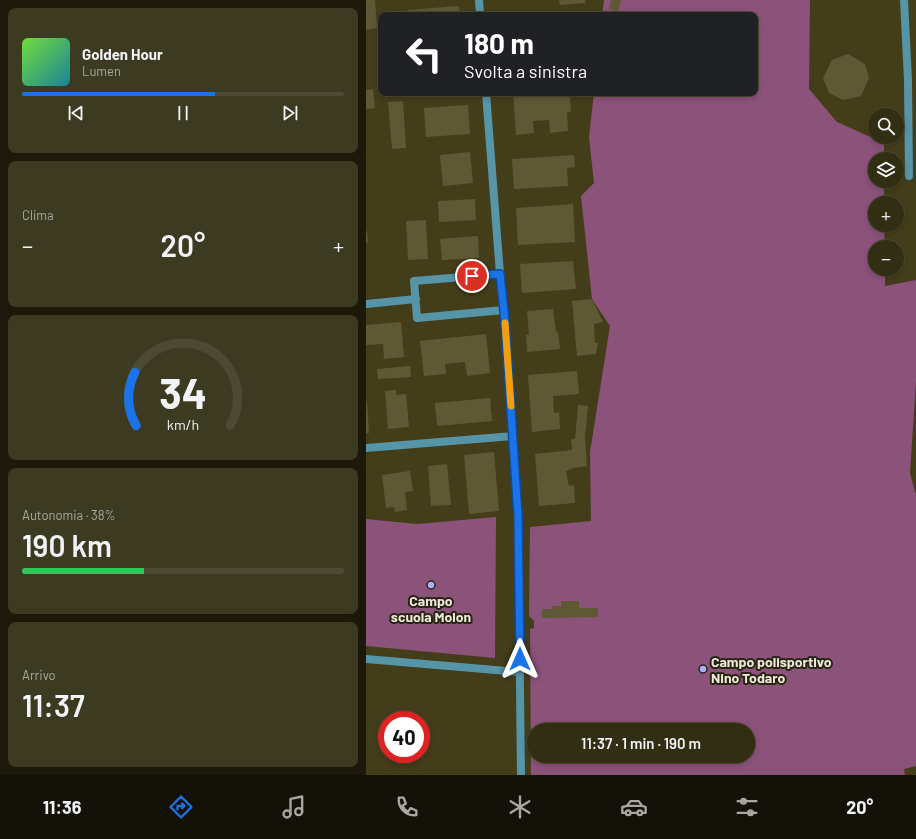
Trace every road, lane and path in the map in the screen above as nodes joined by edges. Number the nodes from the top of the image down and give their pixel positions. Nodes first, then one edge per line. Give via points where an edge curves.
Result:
1 (479, 0) edge
2 (904, 0) edge
3 (480, 12) edge
4 (912, 80) edge
5 (486, 96) edge
6 (910, 176) dead end
7 (500, 274) junction
8 (416, 299) junction
9 (366, 304) edge
10 (504, 310) junction
11 (513, 436) junction
12 (366, 448) edge
13 (366, 659) edge
14 (520, 672) junction
15 (520, 775) edge

1 - 3 street
2 - 4 street
4 - 6 street
5 - 7 street
7 - 8 street via 414,281
7 - 10 street
8 - 9 street
8 - 10 street via 417,318
10 - 11 street
11 - 12 street
11 - 14 street via 518,516
13 - 14 street
14 - 15 street

